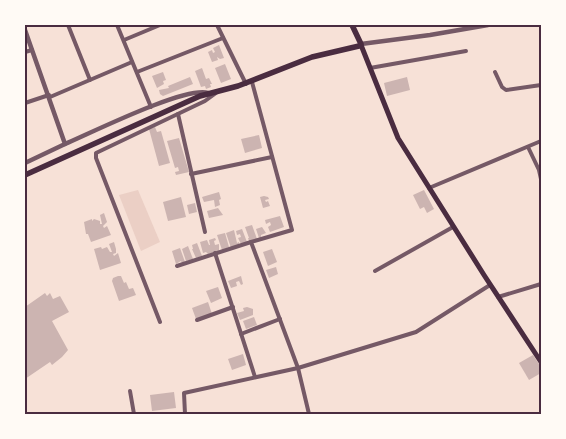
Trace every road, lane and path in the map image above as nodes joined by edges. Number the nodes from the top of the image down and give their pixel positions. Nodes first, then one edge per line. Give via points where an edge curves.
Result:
1 (68, 25) edge
2 (117, 25) edge
3 (160, 25) edge
4 (217, 25) edge
5 (352, 25) edge
6 (488, 25) edge
7 (25, 30) edge
8 (223, 38) junction
9 (124, 40) junction
10 (361, 44) junction
11 (32, 50) junction
12 (466, 51) dead end
13 (25, 52) edge
14 (132, 62) junction
15 (370, 68) junction
16 (137, 72) junction
17 (495, 72) dead end
18 (90, 80) junction
19 (249, 83) junction
20 (541, 85) edge
21 (218, 92) junction
22 (211, 94) junction
23 (49, 96) junction
24 (25, 103) edge
25 (151, 107) junction
26 (178, 114) junction
27 (541, 141) edge
28 (65, 144) junction
29 (528, 147) junction
30 (272, 157) junction
31 (25, 163) edge
32 (192, 174) junction
33 (25, 175) edge
34 (541, 179) edge
35 (429, 188) junction
36 (453, 226) junction
37 (205, 232) dead end
38 (251, 242) junction
39 (215, 253) junction
40 (177, 266) dead end
41 (376, 271) dead end
42 (541, 284) edge
43 (490, 285) junction
44 (498, 297) junction
45 (232, 307) junction
46 (280, 319) junction
47 (197, 320) dead end
48 (160, 322) dead end
49 (241, 334) junction
50 (539, 356) edge
51 (541, 362) edge
52 (298, 368) junction
53 (255, 377) junction
54 (130, 391) dead end
55 (134, 414) edge
56 (186, 414) edge
57 (309, 414) edge

1 - 18 street
2 - 9 street
3 - 9 street
4 - 8 street
5 - 10 main road
6 - 10 street
7 - 11 street
8 - 16 street
8 - 19 street
9 - 14 street
10 - 15 main road
10 - 19 main road via 312,57
11 - 13 street
11 - 23 street
12 - 15 street
14 - 16 street
14 - 18 street
15 - 35 main road via 398,138
16 - 25 street
17 - 20 street via 506,90
18 - 23 street
19 - 21 main road
19 - 30 street
21 - 22 main road
21 - 26 street
22 - 25 street via 195,92
22 - 33 main road
23 - 24 street
23 - 28 street
25 - 28 street
26 - 32 street
26 - 48 street via 100,150 96,155
27 - 29 street
28 - 31 street
29 - 34 street
29 - 35 street
30 - 32 street
30 - 38 street via 292,230
32 - 37 street
35 - 36 main road
36 - 41 street
36 - 43 main road
38 - 39 street
38 - 46 street
39 - 40 street
39 - 45 street
42 - 44 street
43 - 44 main road
43 - 52 street via 416,332
44 - 50 main road
45 - 47 street
45 - 49 street
46 - 49 street
46 - 52 street
49 - 53 street
50 - 51 main road
52 - 53 street
52 - 57 street
53 - 56 street via 184,394
54 - 55 street

